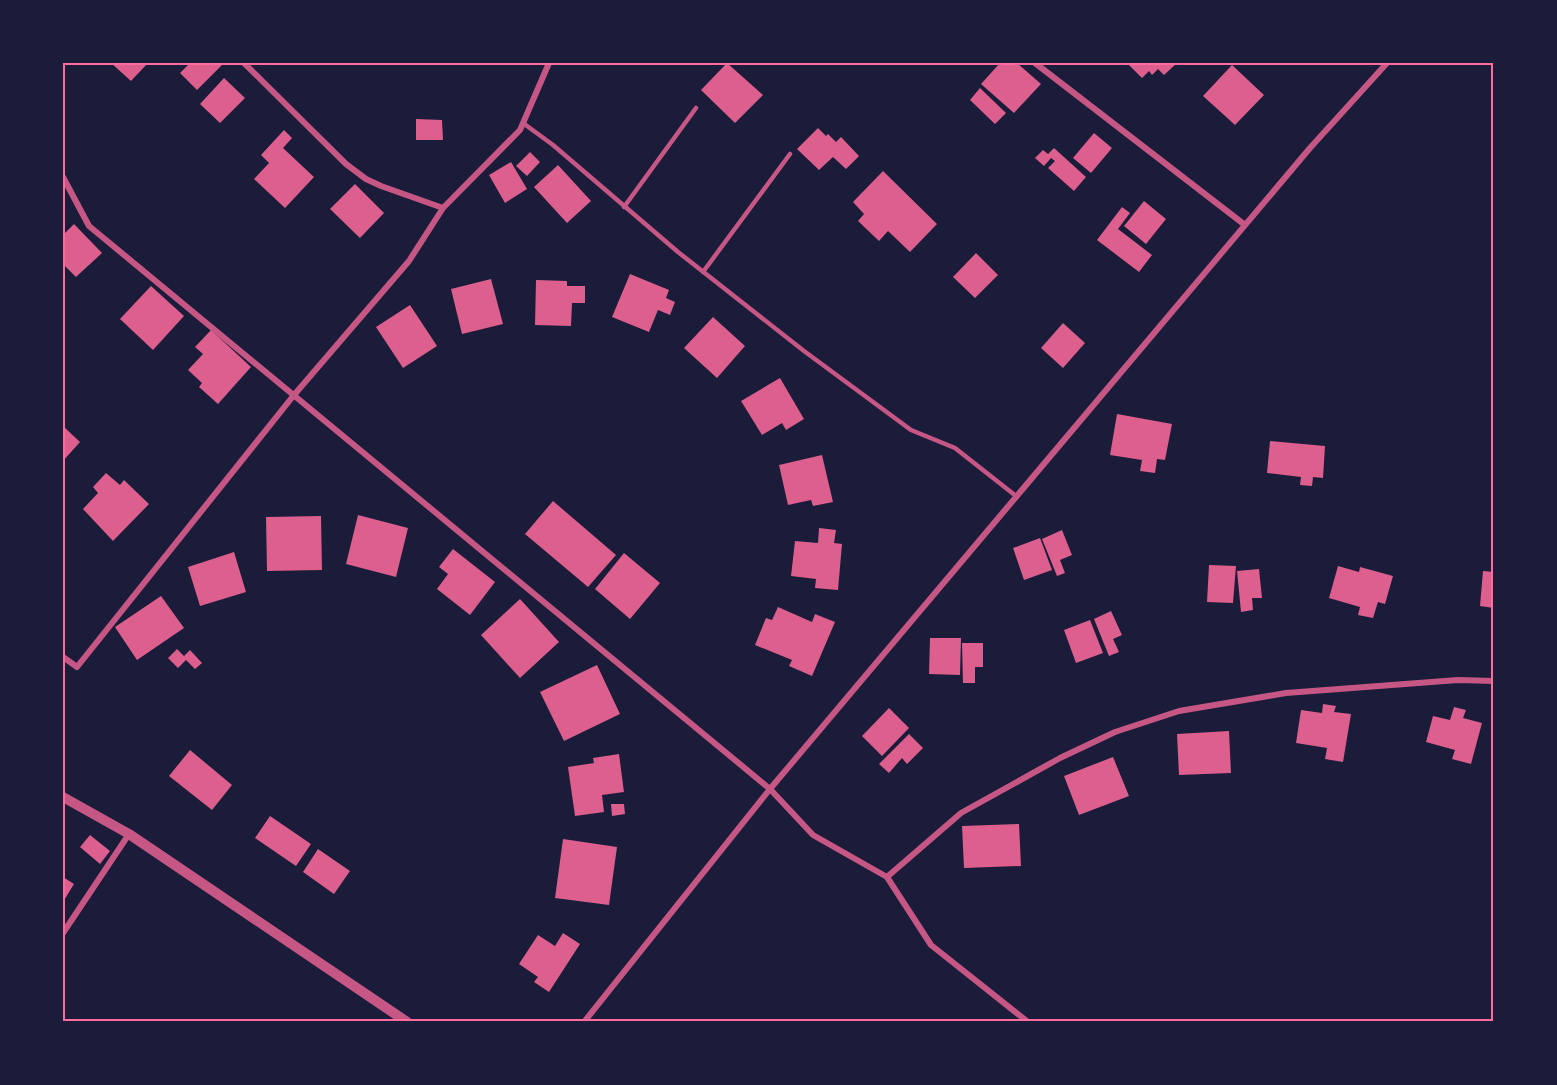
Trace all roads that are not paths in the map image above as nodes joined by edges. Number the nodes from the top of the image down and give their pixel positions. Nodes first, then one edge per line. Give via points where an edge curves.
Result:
1 (244, 63) edge
2 (549, 63) edge
3 (1035, 63) edge
4 (1387, 63) edge
5 (696, 108) dead end
6 (524, 123) junction
7 (790, 154) dead end
8 (63, 177) edge
9 (624, 207) junction
10 (443, 208) junction
11 (1245, 225) junction
12 (703, 272) junction
13 (294, 395) junction
14 (1016, 496) junction
15 (63, 657) edge
16 (1494, 681) edge
17 (770, 789) junction
18 (63, 797) edge
19 (129, 834) junction
20 (887, 877) junction
21 (63, 933) edge
22 (407, 1022) edge
23 (584, 1022) edge
24 (1028, 1022) edge

1 - 10 street via 346,164 381,186
2 - 6 street
3 - 11 street
4 - 11 street
5 - 9 lane
6 - 9 lane
6 - 10 street
7 - 12 lane
8 - 13 street via 89,226
9 - 12 lane
10 - 13 street via 409,261
11 - 14 street
12 - 14 lane via 911,430 955,448
13 - 15 street via 77,667
13 - 17 street
14 - 17 street
16 - 20 street via 1458,680 1286,693 1179,711 1115,732 1070,753 961,813
17 - 20 street via 813,835
17 - 23 street
18 - 19 street
19 - 21 street
19 - 22 street
20 - 24 street via 931,945

